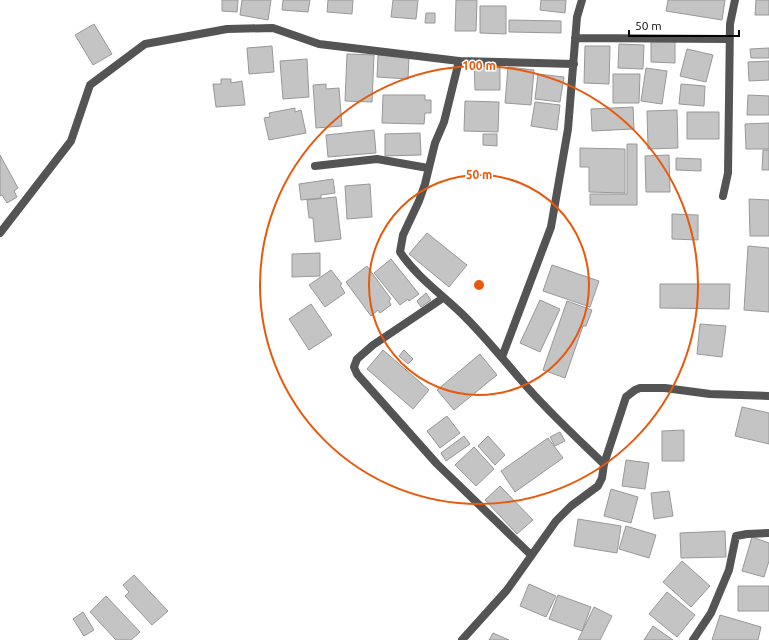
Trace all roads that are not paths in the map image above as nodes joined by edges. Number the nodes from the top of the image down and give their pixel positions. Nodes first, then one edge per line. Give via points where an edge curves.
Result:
1 (582, 0) edge
2 (734, 0) edge
3 (576, 38) junction
4 (729, 39) junction
5 (459, 61) junction
6 (574, 64) junction
7 (315, 166) dead end
8 (428, 168) junction
9 (723, 196) dead end
10 (0, 233) edge
11 (443, 298) junction
12 (502, 357) junction
13 (769, 396) edge
14 (604, 464) junction
15 (769, 533) edge
16 (531, 555) junction
17 (462, 640) edge
18 (693, 640) edge

1 - 3 street via 577,18
2 - 4 street
3 - 4 street
3 - 6 street
4 - 9 street via 728,173
5 - 6 street
5 - 8 street via 444,122
5 - 10 street via 320,44 273,28 227,29 145,44 90,85 71,141
6 - 12 street via 568,129 552,227
7 - 8 street via 377,159
8 - 11 street via 419,201 403,235 400,252 407,263
11 - 12 street via 460,312
11 - 16 street via 373,345 357,359 354,367 357,374 437,464
12 - 14 street via 521,381
13 - 14 street via 710,394 665,388 635,390 626,397
14 - 16 street via 598,486 556,521
15 - 18 street via 736,536 728,570 711,613
16 - 17 street via 507,590

